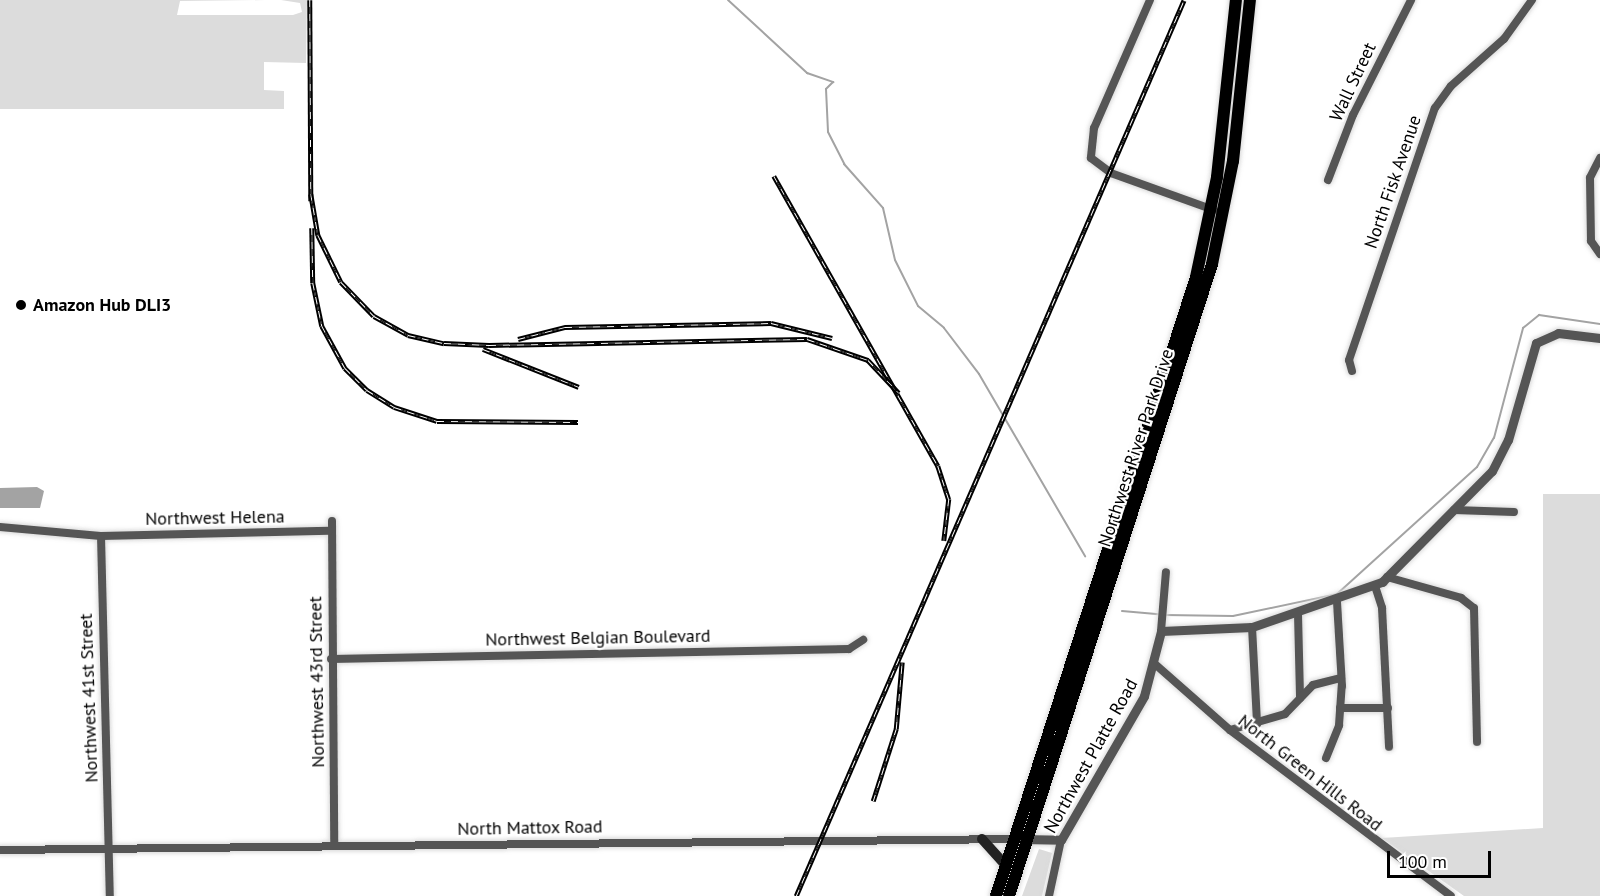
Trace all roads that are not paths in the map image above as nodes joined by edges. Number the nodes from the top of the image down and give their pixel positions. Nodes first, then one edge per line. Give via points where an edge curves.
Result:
1 (1150, 0) edge
2 (1236, 0) edge
3 (1250, 0) edge
4 (1411, 0) edge
5 (1532, 0) edge
6 (1599, 159) edge
7 (1328, 180) dead end
8 (1218, 211) junction
9 (1600, 254) edge
10 (1600, 338) edge
11 (1352, 371) dead end
12 (1122, 503) junction
13 (1136, 508) junction
14 (1454, 510) junction
15 (1514, 512) dead end
16 (332, 521) dead end
17 (0, 527) edge
18 (329, 531) junction
19 (101, 536) junction
20 (1166, 572) dead end
21 (1387, 577) junction
22 (1375, 586) junction
23 (1337, 601) junction
24 (1298, 614) junction
25 (1161, 627) junction
26 (1252, 627) junction
27 (863, 640) dead end
28 (1086, 642) junction
29 (331, 658) junction
30 (1156, 665) junction
31 (1076, 671) junction
32 (1341, 678) junction
33 (1300, 698) junction
34 (1340, 708) junction
35 (1388, 708) junction
36 (1257, 724) junction
37 (1230, 730) junction
38 (1477, 742) dead end
39 (1389, 747) dead end
40 (1326, 759) dead end
41 (982, 838) junction
42 (1015, 839) junction
43 (1028, 839) junction
44 (1061, 840) junction
45 (334, 844) junction
46 (110, 848) junction
47 (0, 850) edge
48 (1006, 866) junction
49 (110, 896) edge
50 (996, 896) edge
51 (1009, 896) edge
52 (1049, 896) edge
53 (1451, 896) edge

1 - 8 street via 1094,128 1091,158 1111,173
2 - 8 main road, Northwest River Park Drive
3 - 8 main road, Northwest River Park Drive
4 - 7 street, Wall Street via 1365,88
5 - 11 street, North Fisk Avenue via 1504,39 1451,86 1435,108 1348,360
6 - 9 street via 1590,189 1591,241
8 - 12 main road, Northwest River Park Drive
8 - 13 main road, Northwest River Park Drive
10 - 14 street via 1558,333 1536,343 1500,458
12 - 13 main road
12 - 28 main road, Northwest River Park Drive
13 - 28 main road, Northwest River Park Drive
14 - 15 street
14 - 21 street
16 - 18 street, Northwest 43rd Street
17 - 19 street, Northwest Helena
18 - 19 street, Northwest Helena
18 - 29 street, Northwest 43rd Street
19 - 46 street, Northwest 41st Street via 103,769
20 - 25 street
21 - 22 street
21 - 38 street via 1461,598 1474,608
22 - 23 street
22 - 35 street via 1382,608
23 - 24 street
23 - 32 street
24 - 26 street
24 - 33 street
25 - 26 street
25 - 30 street, Northwest Platte Road
26 - 36 street
27 - 29 street, Northwest Belgian Boulevard via 849,649
28 - 31 main road, Northwest River Park Drive
29 - 45 street, Northwest 43rd Street
30 - 37 street, North Green Hills Road
30 - 44 street, Northwest Platte Road via 1144,696
31 - 42 main road, Northwest River Park Drive
31 - 43 main road, Northwest River Park Drive
32 - 33 street via 1313,685
32 - 34 street
33 - 36 street via 1284,714
34 - 35 street
34 - 40 street
35 - 39 street
36 - 37 street
37 - 53 street, North Green Hills Road
41 - 42 street, North Mattox Road
41 - 45 street, North Mattox Road
41 - 48 main road
42 - 43 street, North Mattox Road
42 - 48 main road, Northwest River Park Drive
43 - 44 street, North Mattox Road
43 - 51 main road, Northwest River Park Drive
44 - 52 street, Northwest Platte Road
45 - 46 street, North Mattox Road
46 - 47 street, North Mattox Road
46 - 49 street, Northwest 41st Street
48 - 50 main road, Northwest River Park Drive

